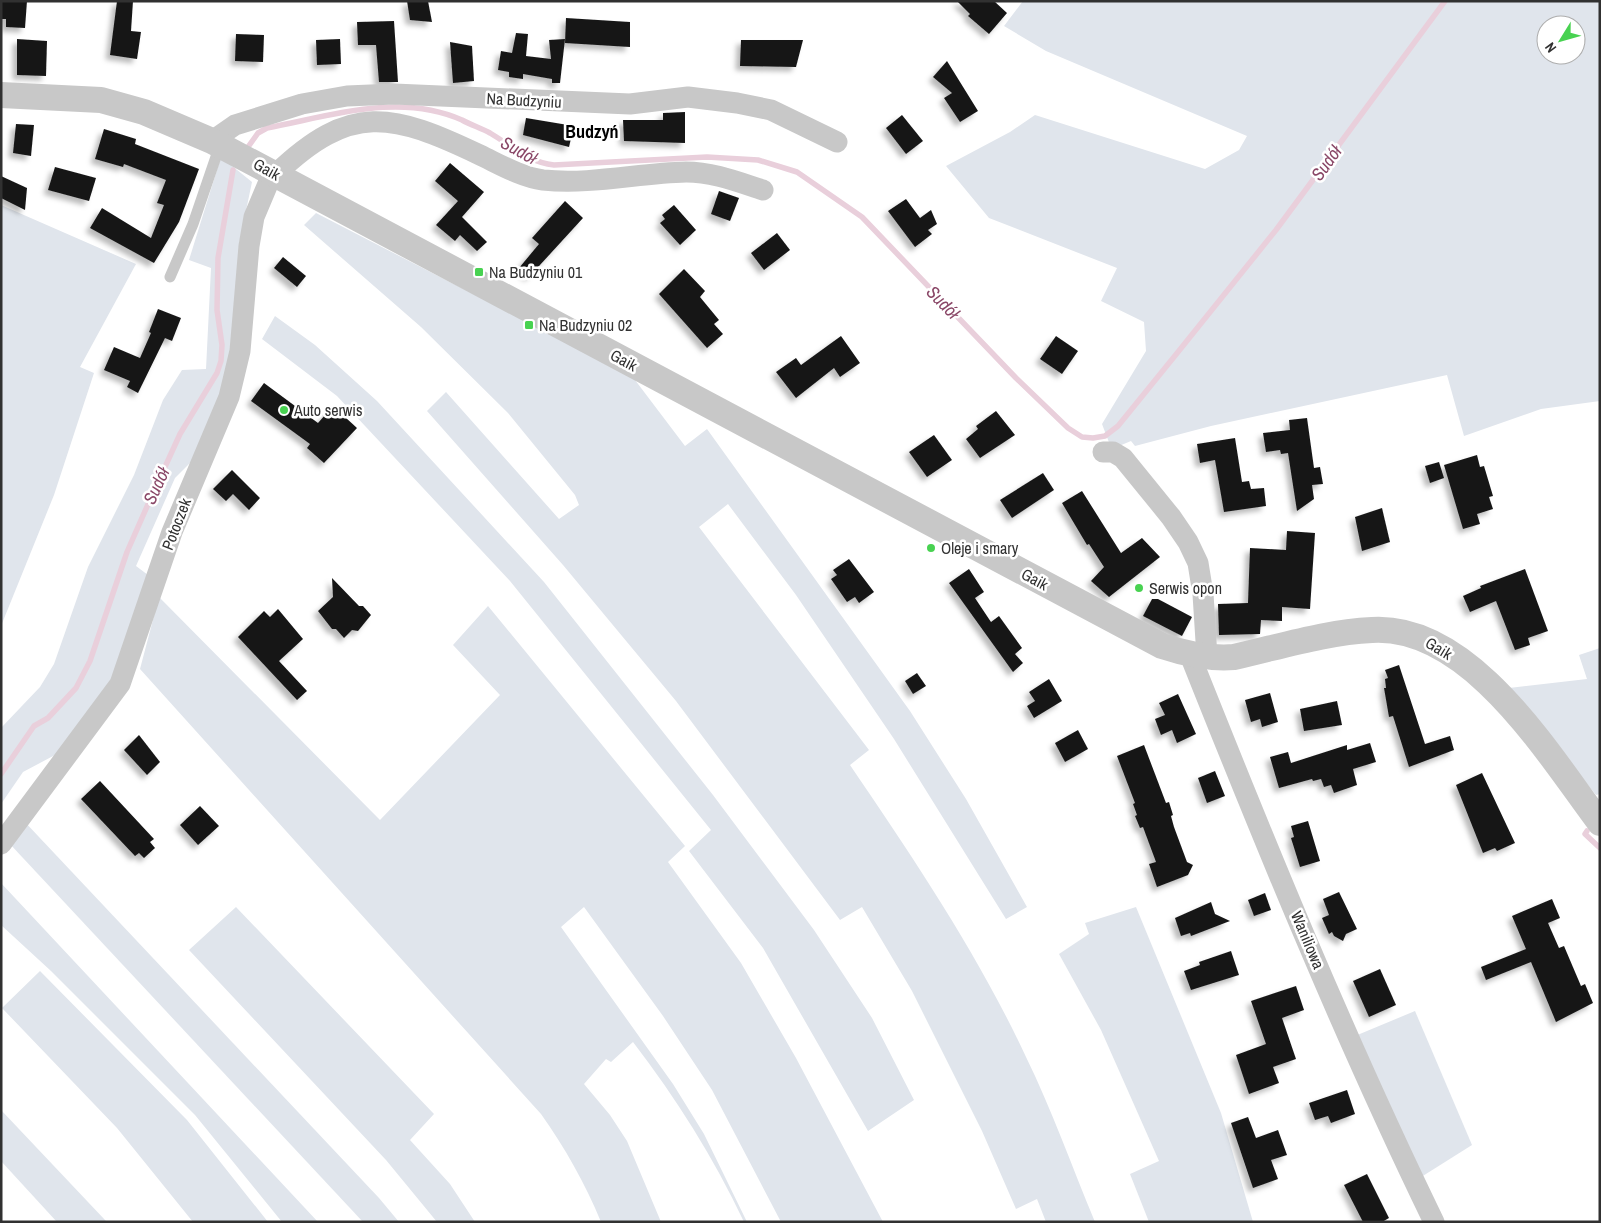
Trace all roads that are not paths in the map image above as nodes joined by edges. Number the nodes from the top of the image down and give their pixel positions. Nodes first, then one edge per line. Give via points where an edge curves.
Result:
1 (1, 95) edge
2 (837, 142) dead end
3 (216, 143) junction
4 (274, 173) junction
5 (763, 190) dead end
6 (170, 276) dead end
7 (1103, 452) dead end
8 (1199, 656) junction
9 (1600, 823) edge
10 (1, 844) edge
11 (1434, 1222) edge

1 - 3 street, Gaik via 101,100 144,112
2 - 3 street, Na Budzyniu via 771,110 688,97 630,104 394,94 347,96 302,104 235,125
3 - 4 street, Gaik
3 - 6 lane via 193,224
4 - 5 street via 338,128 355,122 386,121 408,125 448,140 519,173 540,179 590,180 687,172 713,174
4 - 8 street, Gaik via 1154,642
4 - 10 street, Potoczek via 254,217 240,351 229,397 172,532 120,684
7 - 8 street via 1113,452 1123,458 1188,542 1198,563 1203,594
8 - 9 street, Gaik via 1234,657 1344,633 1373,630 1396,631 1428,640 1494,690 1526,725
8 - 11 street, Waniliowa via 1253,812 1384,1118

